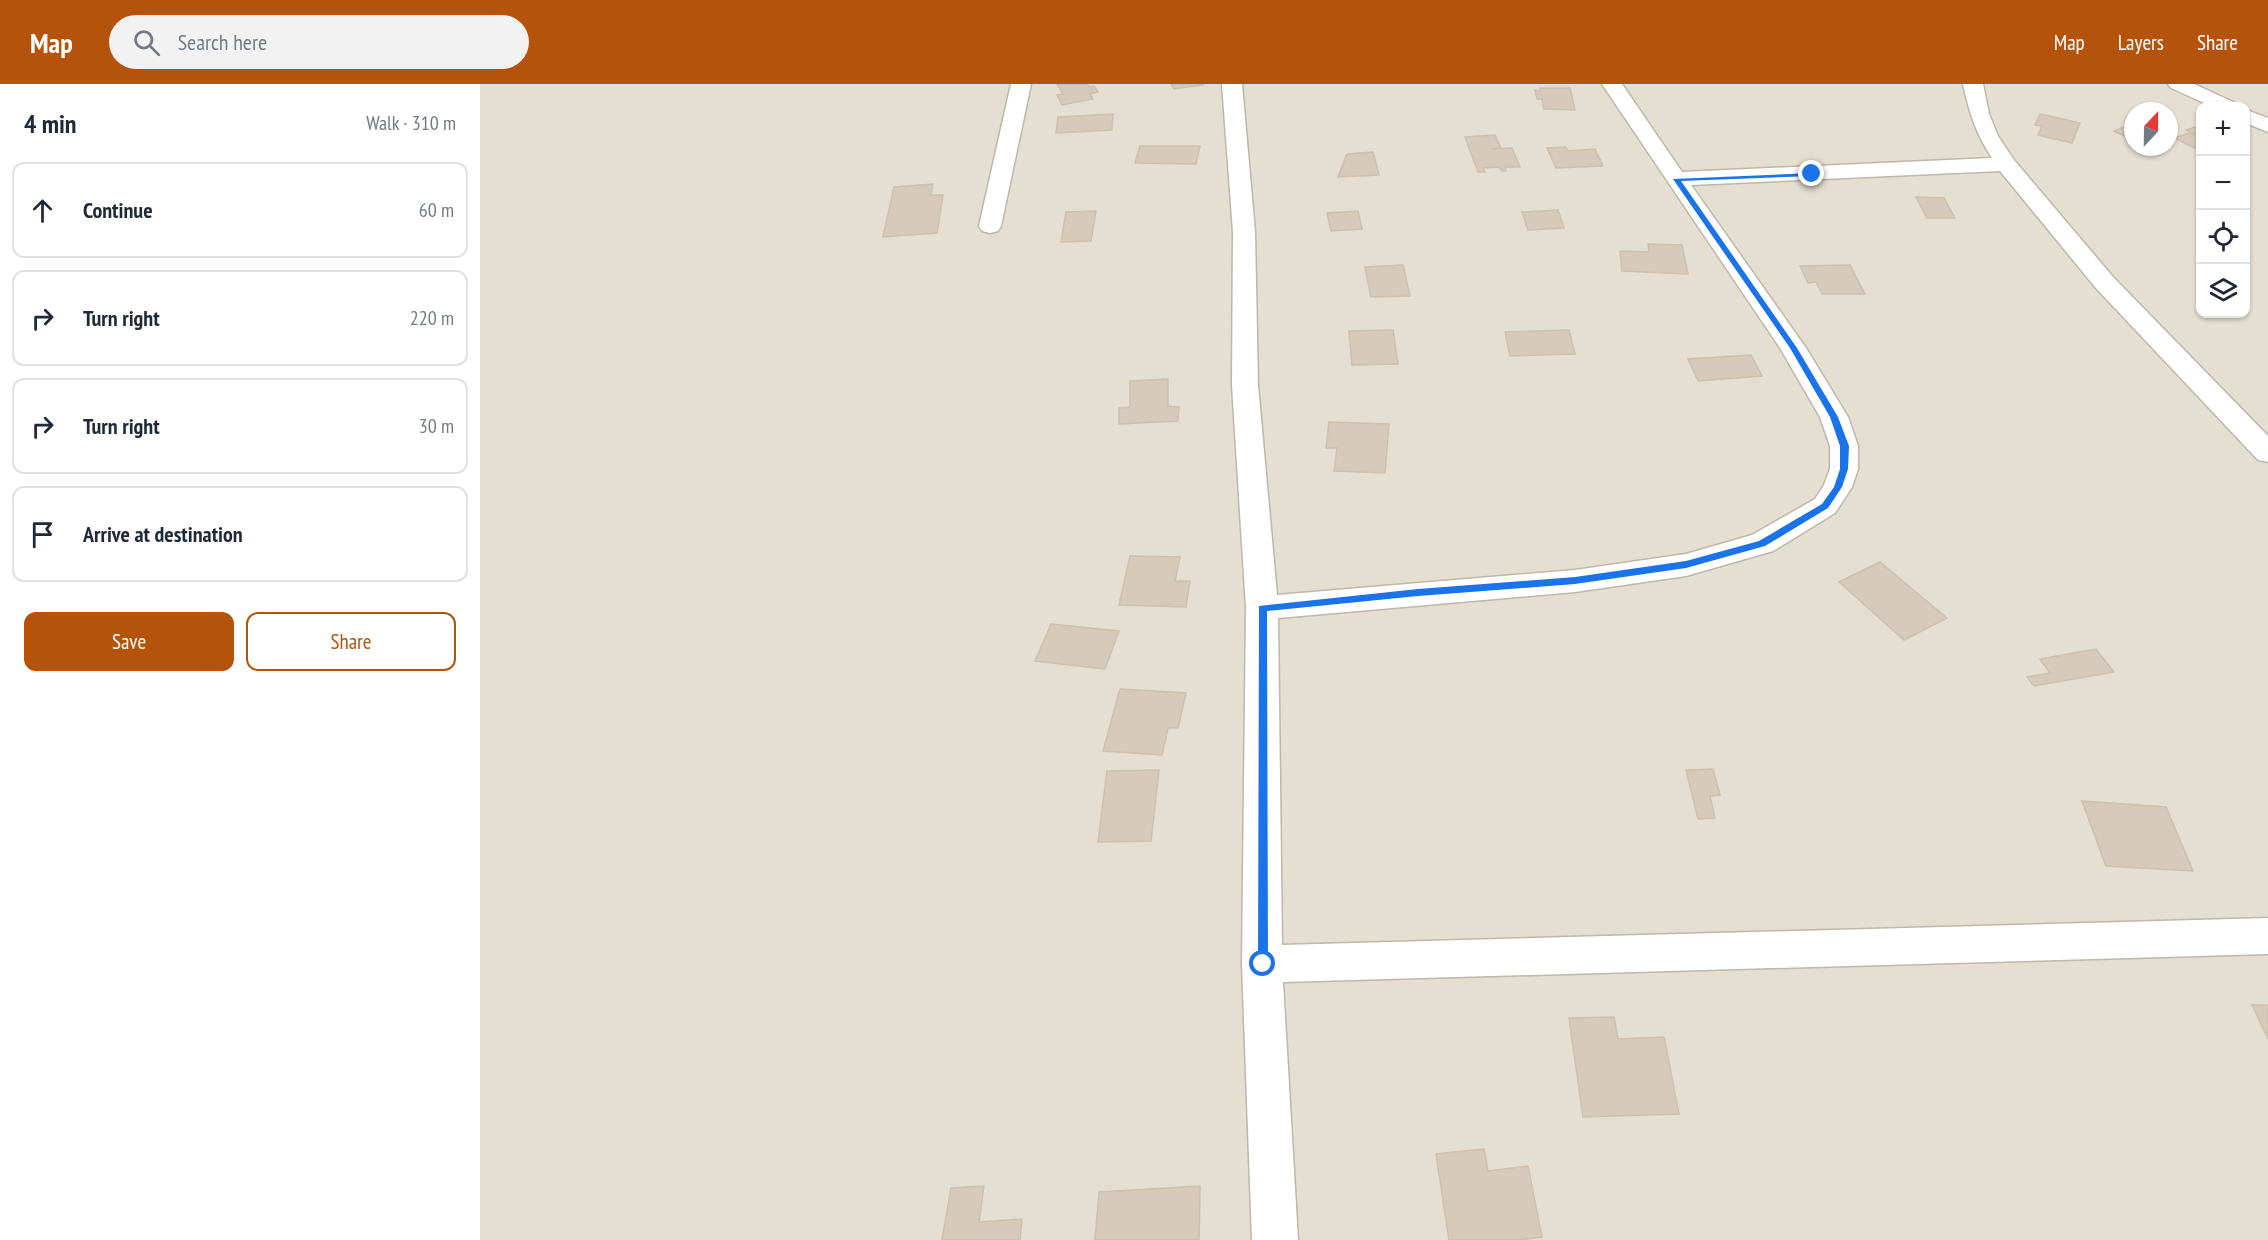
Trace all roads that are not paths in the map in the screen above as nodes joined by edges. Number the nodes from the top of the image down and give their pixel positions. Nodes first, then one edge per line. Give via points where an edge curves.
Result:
1 (1021, 84) edge
2 (1232, 84) edge
3 (1612, 84) edge
4 (1972, 84) edge
5 (2178, 84) edge
6 (2217, 102) edge
7 (2250, 118) edge
8 (2268, 126) edge
9 (2006, 164) junction
10 (1677, 179) junction
11 (990, 226) dead end
12 (2268, 453) edge
13 (1262, 608) junction
14 (2268, 936) edge
15 (1263, 964) junction
16 (1275, 1240) edge

1 - 11 street
2 - 13 street via 1244,232 1245,385
3 - 10 street
4 - 9 street via 1988,136
5 - 6 street
7 - 8 street
9 - 10 street
9 - 12 street via 2104,282
10 - 13 street via 1793,348 1834,417 1844,446 1844,469 1825,506 1762,543 1686,565 1575,581
13 - 15 street
14 - 15 street
15 - 16 street

